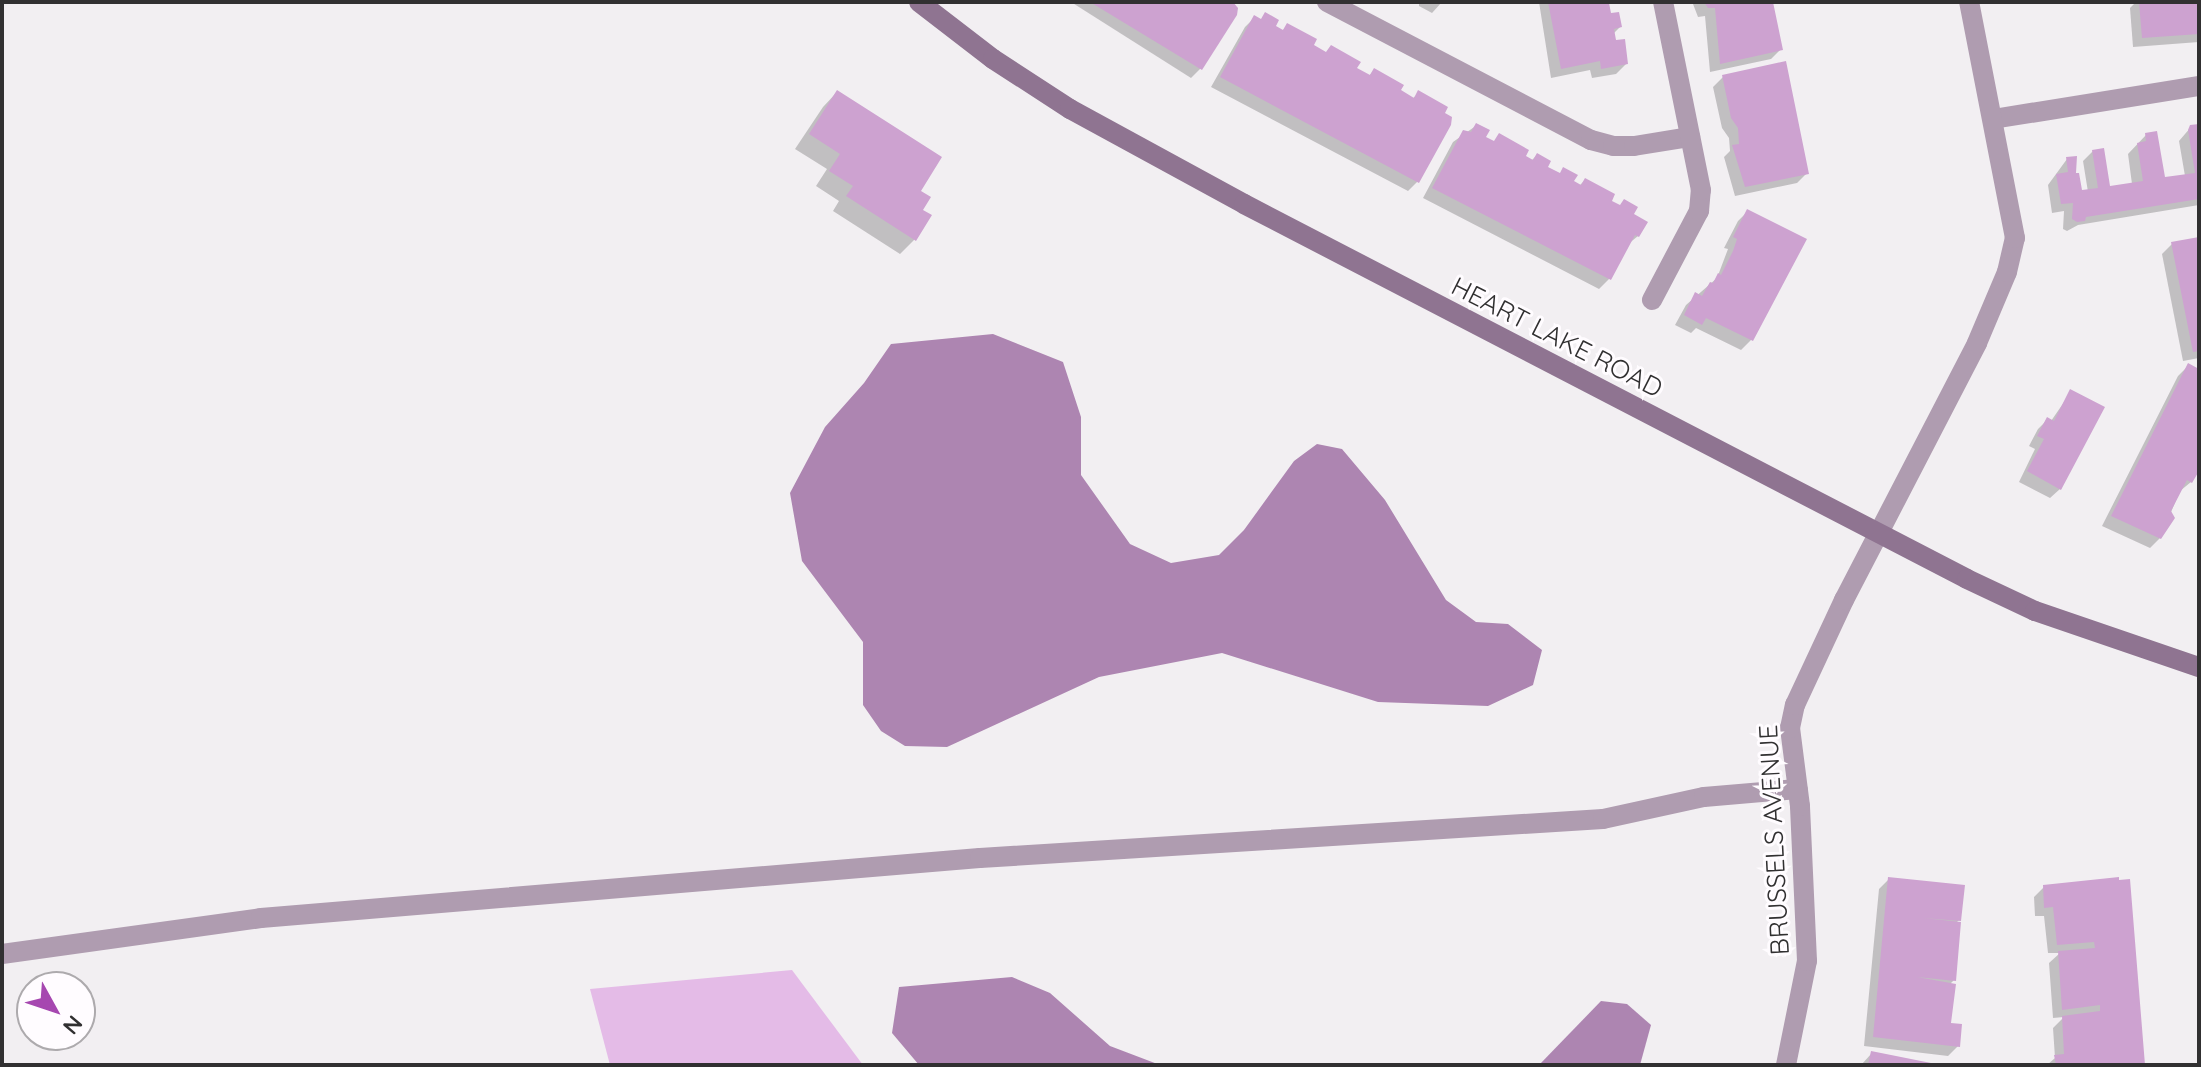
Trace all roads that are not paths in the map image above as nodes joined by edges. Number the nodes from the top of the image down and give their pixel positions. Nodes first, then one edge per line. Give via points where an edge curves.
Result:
1 (919, 2) edge
2 (1327, 2) edge
3 (1663, 2) edge
4 (1969, 2) edge
5 (2199, 86) edge
6 (1993, 119) junction
7 (1690, 137) junction
8 (1652, 300) dead end
9 (1878, 533) junction
10 (2199, 667) edge
11 (1798, 789) junction
12 (2, 954) edge
13 (1786, 1065) edge

1 - 9 street, HEART LAKE ROAD via 993,59 1131,144
2 - 7 street via 1591,140 1634,146
3 - 7 street
4 - 6 street, BRUSSELS AVENUE
5 - 6 street
6 - 9 street, BRUSSELS AVENUE via 2015,238 2007,272 1977,343
7 - 8 street via 1701,190 1699,211
9 - 10 street, HEART LAKE ROAD via 2035,611
9 - 11 street, BRUSSELS AVENUE via 1795,705 1790,728
11 - 12 street via 1704,797 1603,819 980,858 261,918
11 - 13 street, BRUSSELS AVENUE via 1807,961

